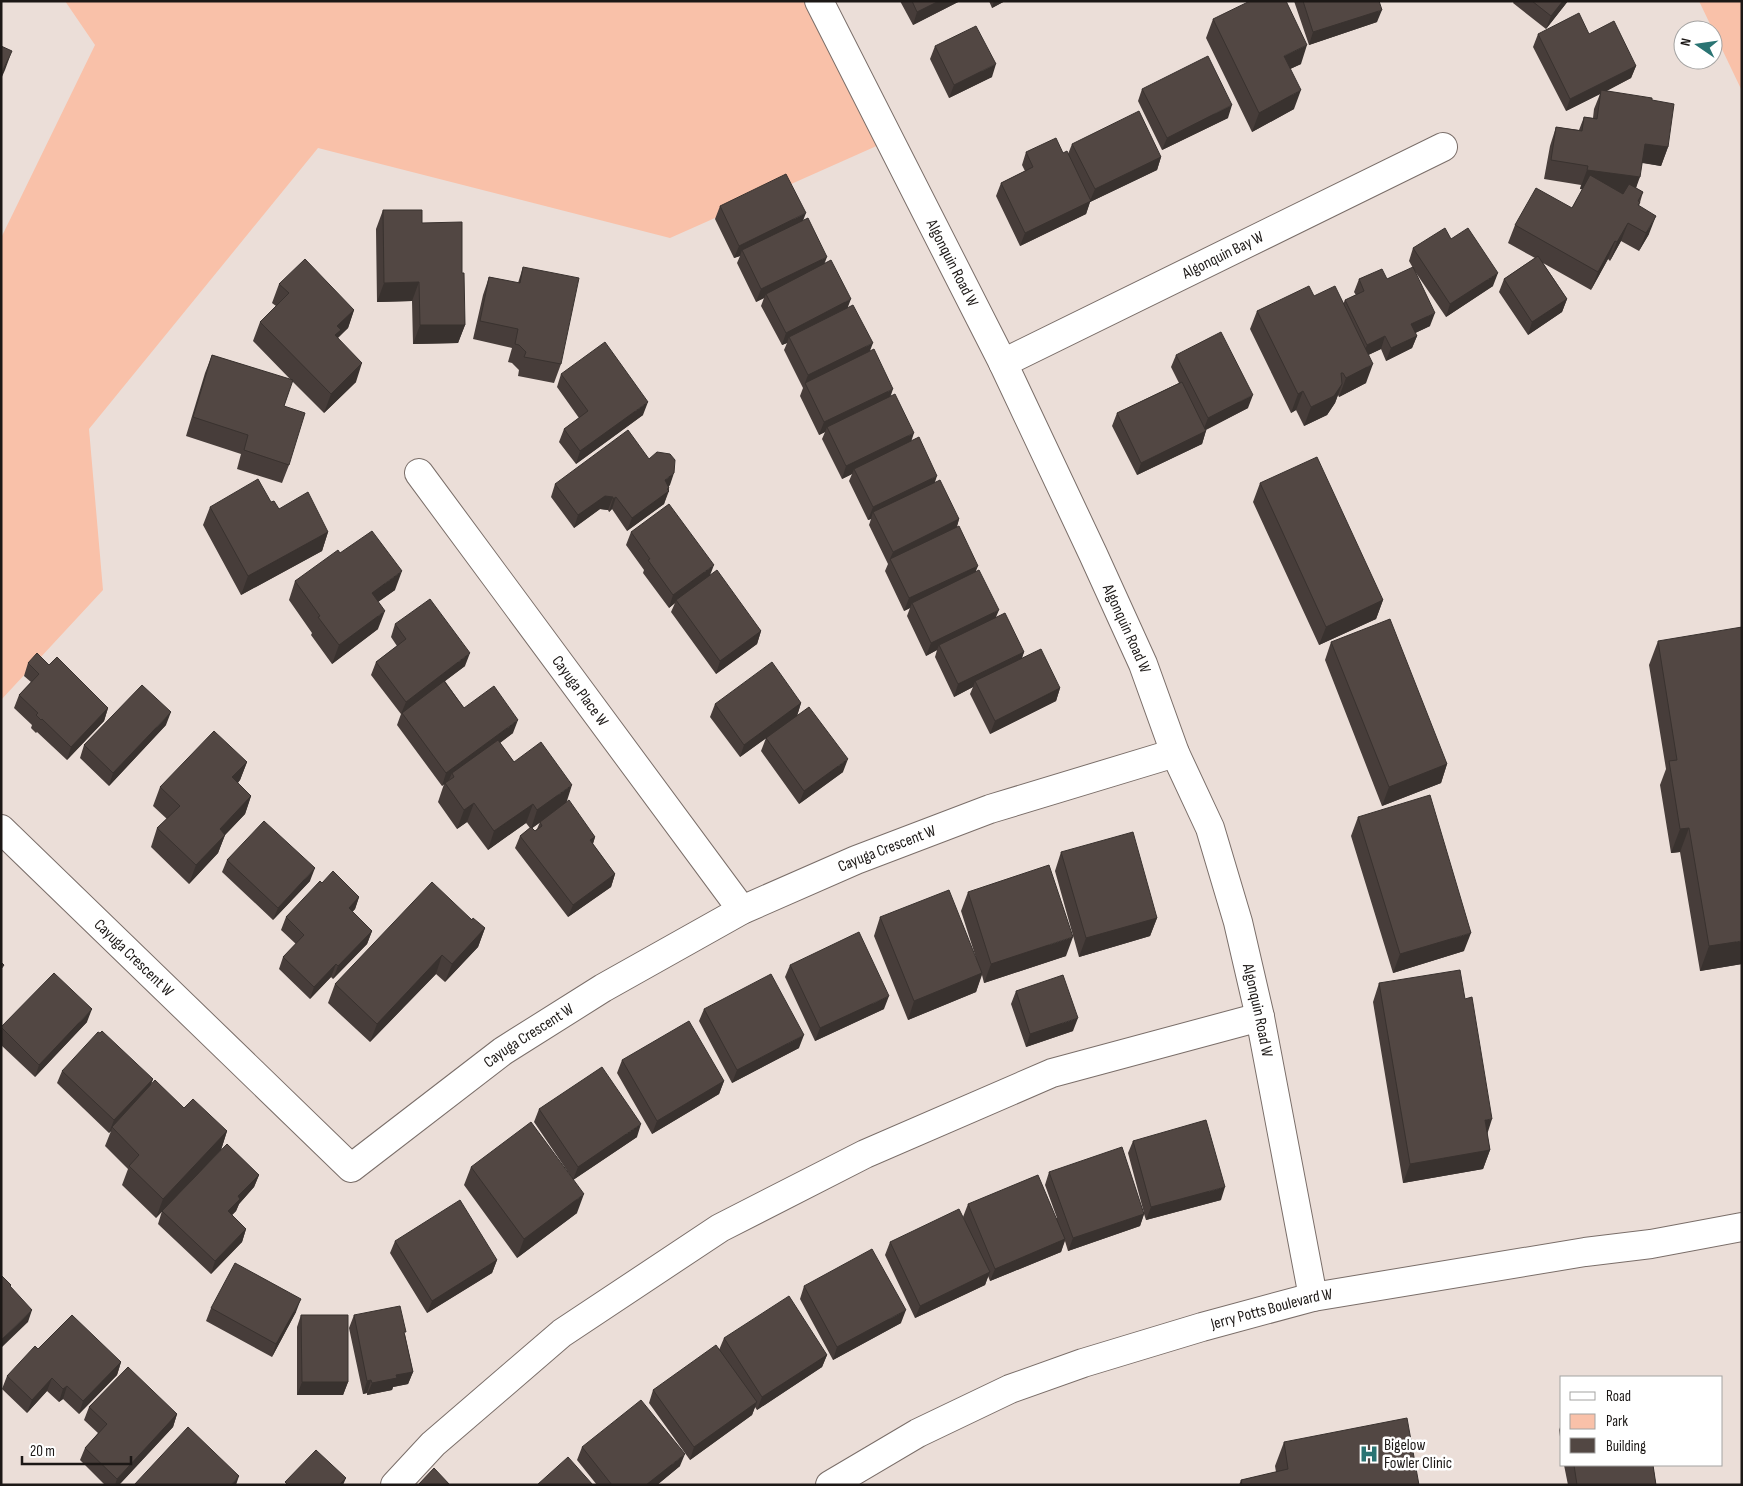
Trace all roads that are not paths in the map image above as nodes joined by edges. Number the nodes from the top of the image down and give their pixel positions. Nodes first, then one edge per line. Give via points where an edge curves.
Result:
1 (819, 1) edge
2 (1442, 147) dead end
3 (1003, 363) junction
4 (419, 473) dead end
5 (1175, 752) junction
6 (1, 829) edge
7 (742, 910) junction
8 (1260, 1017) junction
9 (1742, 1227) edge
10 (1313, 1297) junction
11 (395, 1485) edge
12 (830, 1485) edge

1 - 3 street, Algonquin Road W
2 - 3 street, Algonquin Bay W
3 - 5 street, Algonquin Road W via 1143,664
4 - 7 street, Cayuga Place W
5 - 7 street, Cayuga Crescent W via 990,809 856,860
5 - 8 street, Algonquin Road W via 1210,828 1238,922
6 - 7 street, Cayuga Crescent W via 351,1168 503,1051 603,988
8 - 10 street, Algonquin Road W
8 - 11 street via 1052,1073 865,1154 720,1228 562,1333 433,1444
9 - 10 street, Jerry Potts Boulevard W
10 - 12 street, Jerry Potts Boulevard W via 1184,1332 1010,1389 918,1433

